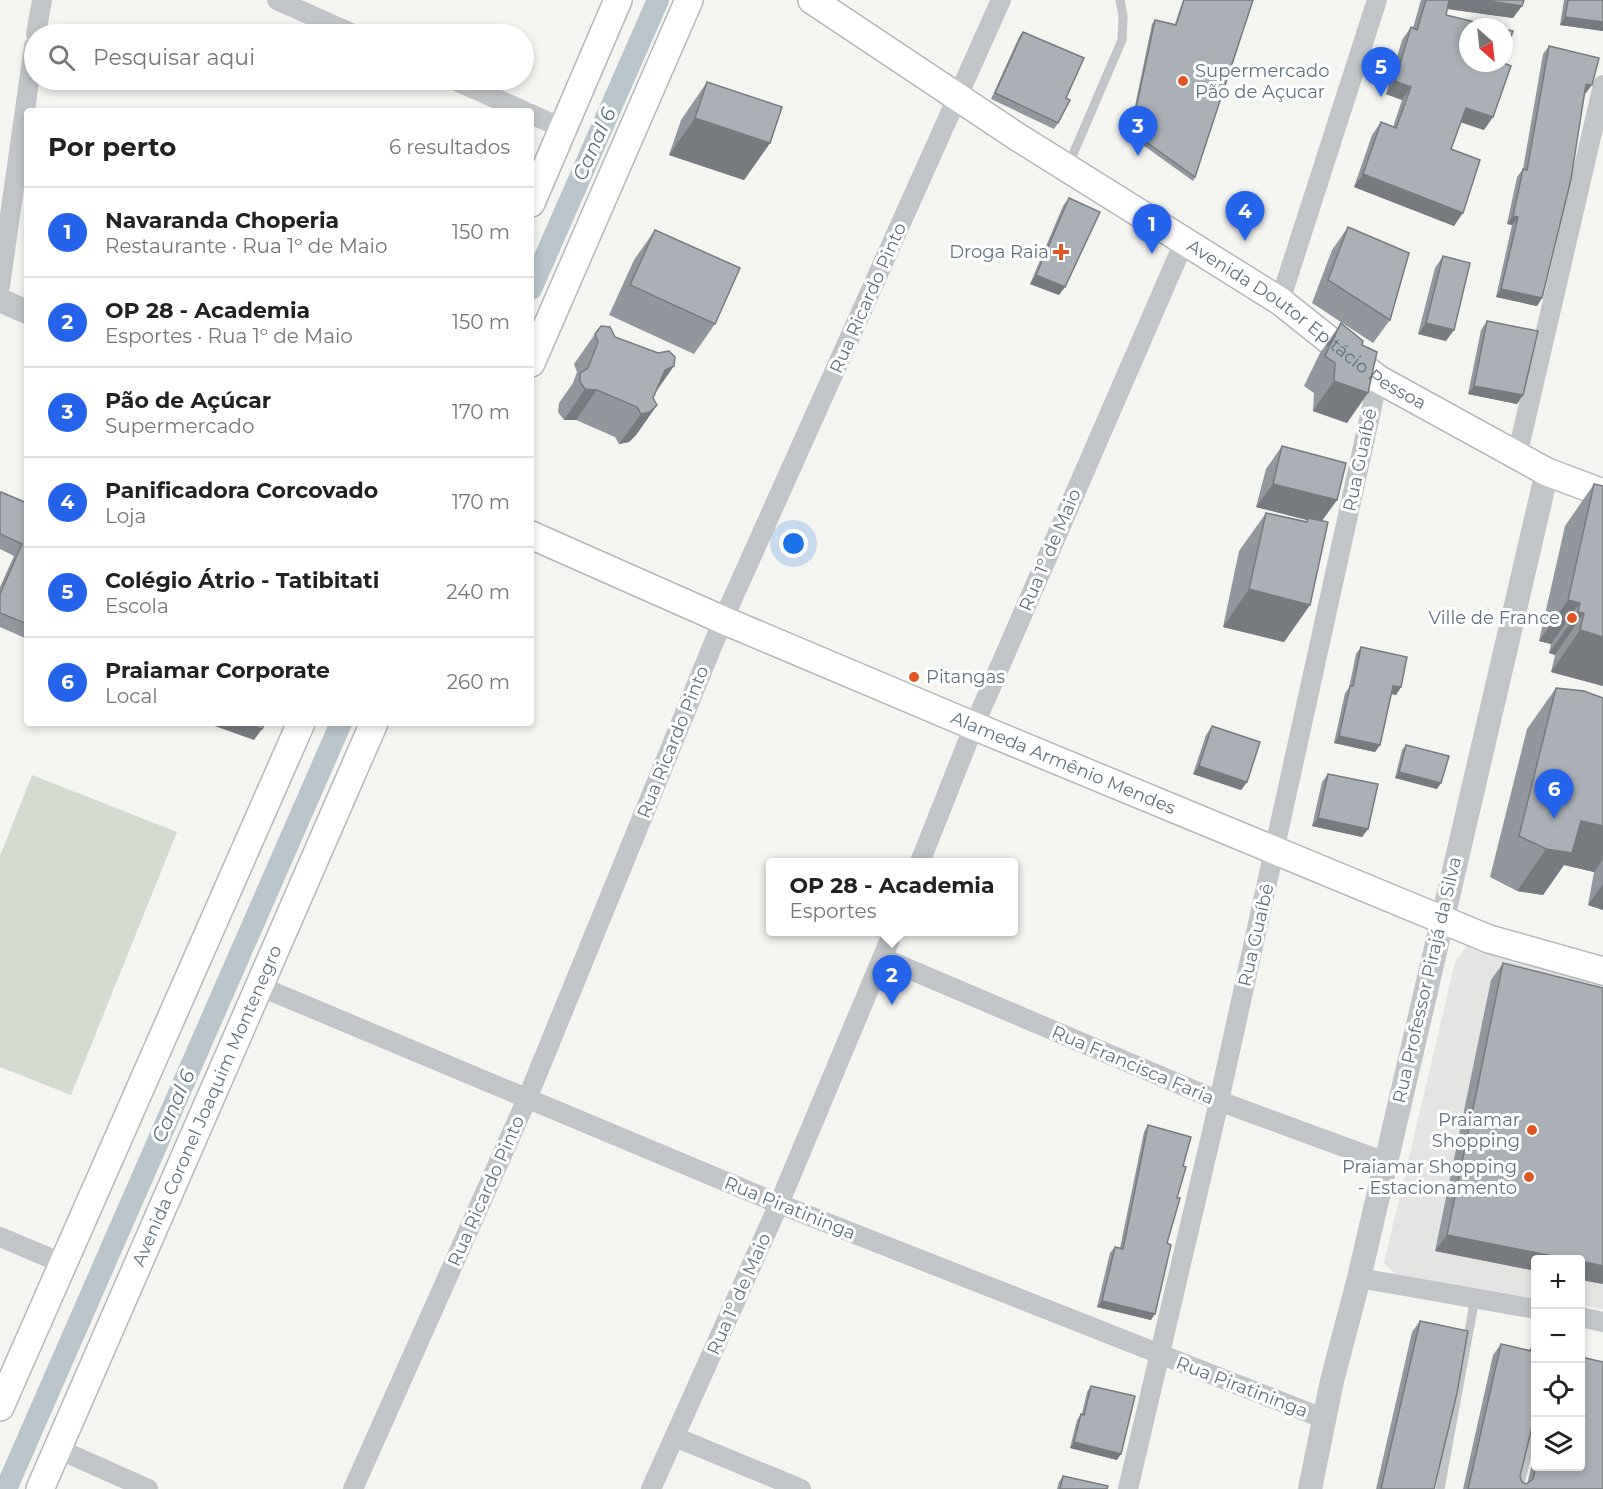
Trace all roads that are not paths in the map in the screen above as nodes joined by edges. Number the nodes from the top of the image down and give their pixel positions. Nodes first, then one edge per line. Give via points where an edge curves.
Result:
1 (42, 0) edge
2 (277, 0) edge
3 (618, 0) edge
4 (689, 0) edge
5 (1001, 0) edge
6 (1120, 0) edge
7 (1377, 0) edge
8 (820, 3) edge
9 (38, 24) edge
10 (331, 24) edge
11 (1603, 85) edge
12 (33, 90) edge
13 (477, 90) edge
14 (958, 98) junction
15 (33, 108) edge
16 (517, 108) edge
17 (534, 115) edge
18 (563, 129) junction
19 (24, 157) edge
20 (1068, 167) junction
21 (534, 196) edge
22 (1185, 240) junction
23 (0, 286) edge
24 (0, 300) edge
25 (1280, 301) junction
26 (24, 311) edge
27 (534, 356) edge
28 (1378, 379) junction
29 (1518, 456) junction
30 (1547, 472) junction
31 (1603, 493) edge
32 (534, 536) edge
33 (723, 620) junction
34 (300, 726) edge
35 (373, 726) edge
36 (974, 726) junction
37 (1275, 849) junction
38 (922, 858) edge
39 (1441, 919) junction
40 (891, 936) edge
41 (883, 958) junction
42 (1603, 971) edge
43 (259, 986) junction
44 (527, 1099) junction
45 (1219, 1101) junction
46 (1385, 1162) junction
47 (779, 1204) junction
48 (0, 1237) edge
49 (64, 1264) junction
50 (1359, 1278) junction
51 (1475, 1298) junction
52 (1531, 1308) edge
53 (1585, 1318) edge
54 (1603, 1322) edge
55 (1160, 1356) junction
56 (0, 1407) edge
57 (1536, 1417) edge
58 (1325, 1419) junction
59 (675, 1437) junction
60 (58, 1449) junction
61 (40, 1489) edge
62 (148, 1489) edge
63 (353, 1489) edge
64 (651, 1489) edge
65 (801, 1489) edge
66 (1128, 1489) edge
67 (1310, 1489) edge
68 (1440, 1489) edge
69 (1520, 1489) edge

1 - 9 street
2 - 10 street
3 - 18 main road
4 - 27 main road
5 - 14 street, Rua Ricardo Pinto
6 - 20 lane via 1122,40
7 - 25 street
8 - 14 main road, Avenida Doutor Epitácio Pessoa
11 - 29 street
12 - 15 street
13 - 16 street
14 - 20 main road, Avenida Doutor Epitácio Pessoa
14 - 33 street, Rua Ricardo Pinto
17 - 18 street
18 - 21 main road
19 - 23 street
20 - 22 main road, Avenida Doutor Epitácio Pessoa
22 - 25 main road, Avenida Doutor Epitácio Pessoa
22 - 36 street, Rua 1º de Maio
24 - 26 street
25 - 28 main road, Avenida Doutor Epitácio Pessoa
28 - 29 main road, Avenida Doutor Epitácio Pessoa
28 - 37 street, Rua Guaíbê
29 - 30 main road, Avenida Doutor Epitácio Pessoa
30 - 31 main road, Avenida Doutor Epitácio Pessoa
30 - 39 street, Rua Professor Pirajá da Silva
32 - 33 main road, Alameda Armênio Mendes
33 - 36 main road, Alameda Armênio Mendes
33 - 44 street, Rua Ricardo Pinto
34 - 49 main road
35 - 43 main road, Avenida Coronel Joaquim Montenegro
36 - 37 main road, Alameda Armênio Mendes
36 - 38 street, Rua 1º de Maio
37 - 39 main road, Alameda Armênio Mendes
37 - 45 street, Rua Guaíbê
39 - 42 main road, Alameda Armênio Mendes via 1489,939
39 - 46 street, Rua Professor Pirajá da Silva
40 - 41 street, Rua 1º de Maio
41 - 45 street, Rua Francisca Faria
41 - 47 street, Rua 1º de Maio
43 - 44 street, Rua Piratininga
43 - 60 main road, Avenida Coronel Joaquim Montenegro
44 - 47 street, Rua Piratininga
44 - 63 street, Rua Ricardo Pinto
45 - 46 street, Rua Francisca Faria
45 - 55 street, Rua Guaíbê
46 - 50 street, Rua Professor Pirajá da Silva
47 - 55 street, Rua Piratininga
47 - 59 street, Rua 1º de Maio
48 - 49 street
49 - 56 main road
50 - 51 street
50 - 58 street, Rua Professor Pirajá da Silva
51 - 52 street
51 - 68 lane
53 - 54 street
55 - 58 street, Rua Piratininga
55 - 66 street, Rua Guaíbê
57 - 69 lane
58 - 67 street, Rua Professor Pirajá da Silva
59 - 64 street, Rua 1º de Maio
59 - 65 street
60 - 61 main road, Avenida Coronel Joaquim Montenegro
60 - 62 street

